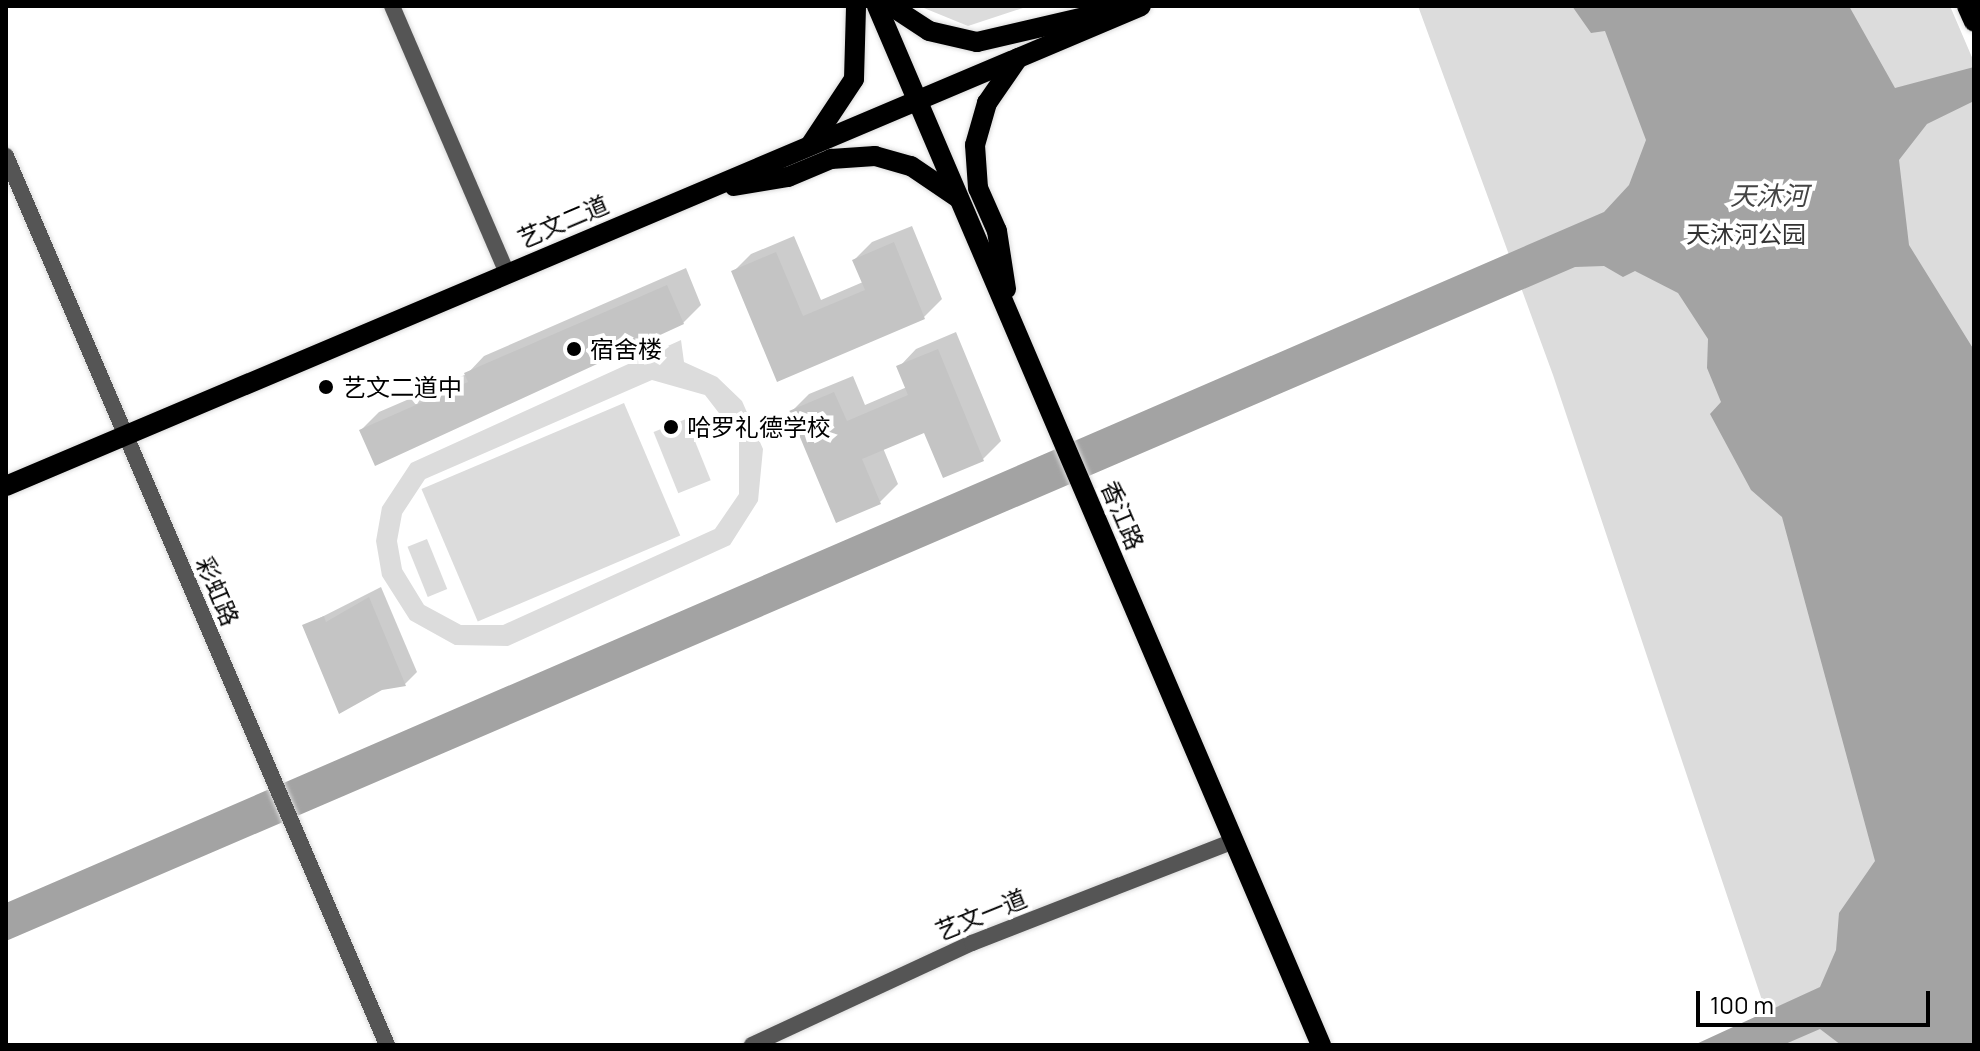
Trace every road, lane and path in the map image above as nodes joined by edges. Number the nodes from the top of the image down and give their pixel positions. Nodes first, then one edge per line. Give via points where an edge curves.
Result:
1 (392, 6) edge
2 (856, 6) edge
3 (877, 6) edge
4 (891, 6) edge
5 (1139, 6) edge
6 (1967, 6) edge
7 (1974, 22) edge
8 (1018, 58) junction
9 (917, 100) junction
10 (810, 145) junction
11 (6, 156) edge
12 (699, 192) junction
13 (960, 199) junction
14 (507, 273) junction
15 (1011, 321) junction
16 (125, 434) junction
17 (6, 486) edge
18 (1234, 841) junction
19 (387, 1045) edge
20 (752, 1045) edge
21 (1321, 1045) edge

1 - 14 street
2 - 10 main road via 854,79
3 - 9 main road, 香江路
4 - 5 main road via 929,31 977,42
5 - 8 main road, 艺文二道
6 - 7 main road
8 - 9 main road, 艺文二道
8 - 15 main road via 987,103 975,156
9 - 10 main road, 艺文二道
9 - 13 main road, 香江路
10 - 12 main road, 艺文二道
11 - 16 street, 彩虹路
12 - 13 main road via 863,155 911,166
12 - 14 main road, 艺文二道
13 - 15 main road, 香江路
14 - 16 main road, 艺文二道
15 - 18 main road, 香江路
16 - 17 main road, 艺文二道
16 - 19 street, 彩虹路
18 - 20 street, 艺文一道 via 972,943
18 - 21 main road, 香江路

